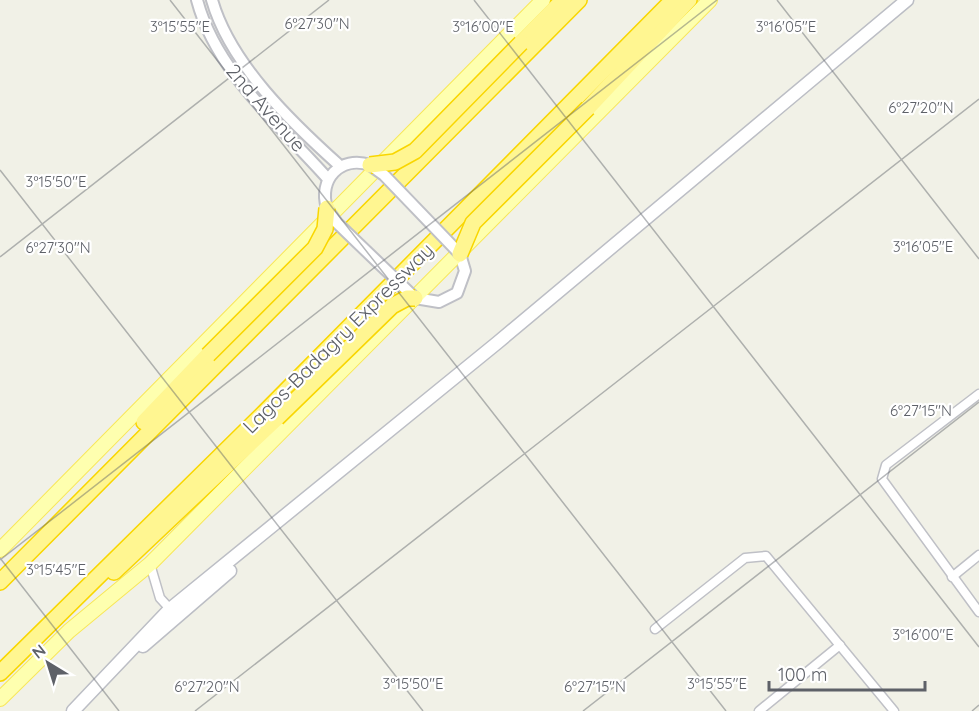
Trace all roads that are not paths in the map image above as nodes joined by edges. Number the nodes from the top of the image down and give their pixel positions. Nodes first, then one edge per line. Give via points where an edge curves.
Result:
1 (196, 0) edge
2 (212, 0) edge
3 (543, 0) edge
4 (563, 0) edge
5 (579, 0) edge
6 (673, 0) edge
7 (689, 0) edge
8 (710, 0) edge
9 (907, 0) edge
10 (917, 0) edge
11 (370, 165) junction
12 (340, 166) junction
13 (328, 179) junction
14 (327, 208) junction
15 (460, 254) junction
16 (415, 298) junction
17 (979, 394) edge
18 (0, 550) edge
19 (979, 555) edge
20 (150, 564) junction
21 (0, 576) edge
22 (952, 577) junction
23 (0, 582) edge
24 (173, 612) junction
25 (979, 612) edge
26 (655, 629) dead end
27 (840, 645) junction
28 (0, 673) edge
29 (0, 699) edge
30 (74, 711) edge
31 (84, 711) edge
32 (759, 711) edge
33 (894, 711) edge

1 - 13 street, 2nd Avenue via 216,49 239,81
2 - 12 street, 2nd Avenue via 230,42 251,74
3 - 18 main road
4 - 11 highway, bridge via 415,152 394,162
5 - 23 highway
6 - 28 highway, Lagos-Badagry Expressway
7 - 15 highway, bridge via 479,216 468,231
8 - 20 main road, Lagos-Badagry Expressway
9 - 24 main road
10 - 24 main road via 492,356
11 - 12 street via 353,162
11 - 15 street, bridge
12 - 13 street
13 - 14 street via 324,192
14 - 16 street, bridge via 337,223
14 - 21 highway, bridge via 325,229 315,248 90,477
15 - 16 street via 465,271 457,292 439,302
16 - 28 highway, bridge via 392,306 154,537
17 - 22 street via 886,465 882,479
19 - 22 street
20 - 24 street via 160,598
20 - 29 main road, Lagos-Badagry Expressway via 69,631
22 - 25 street
24 - 30 main road
24 - 31 main road
26 - 27 street via 745,558 766,556
27 - 32 street
27 - 33 street

